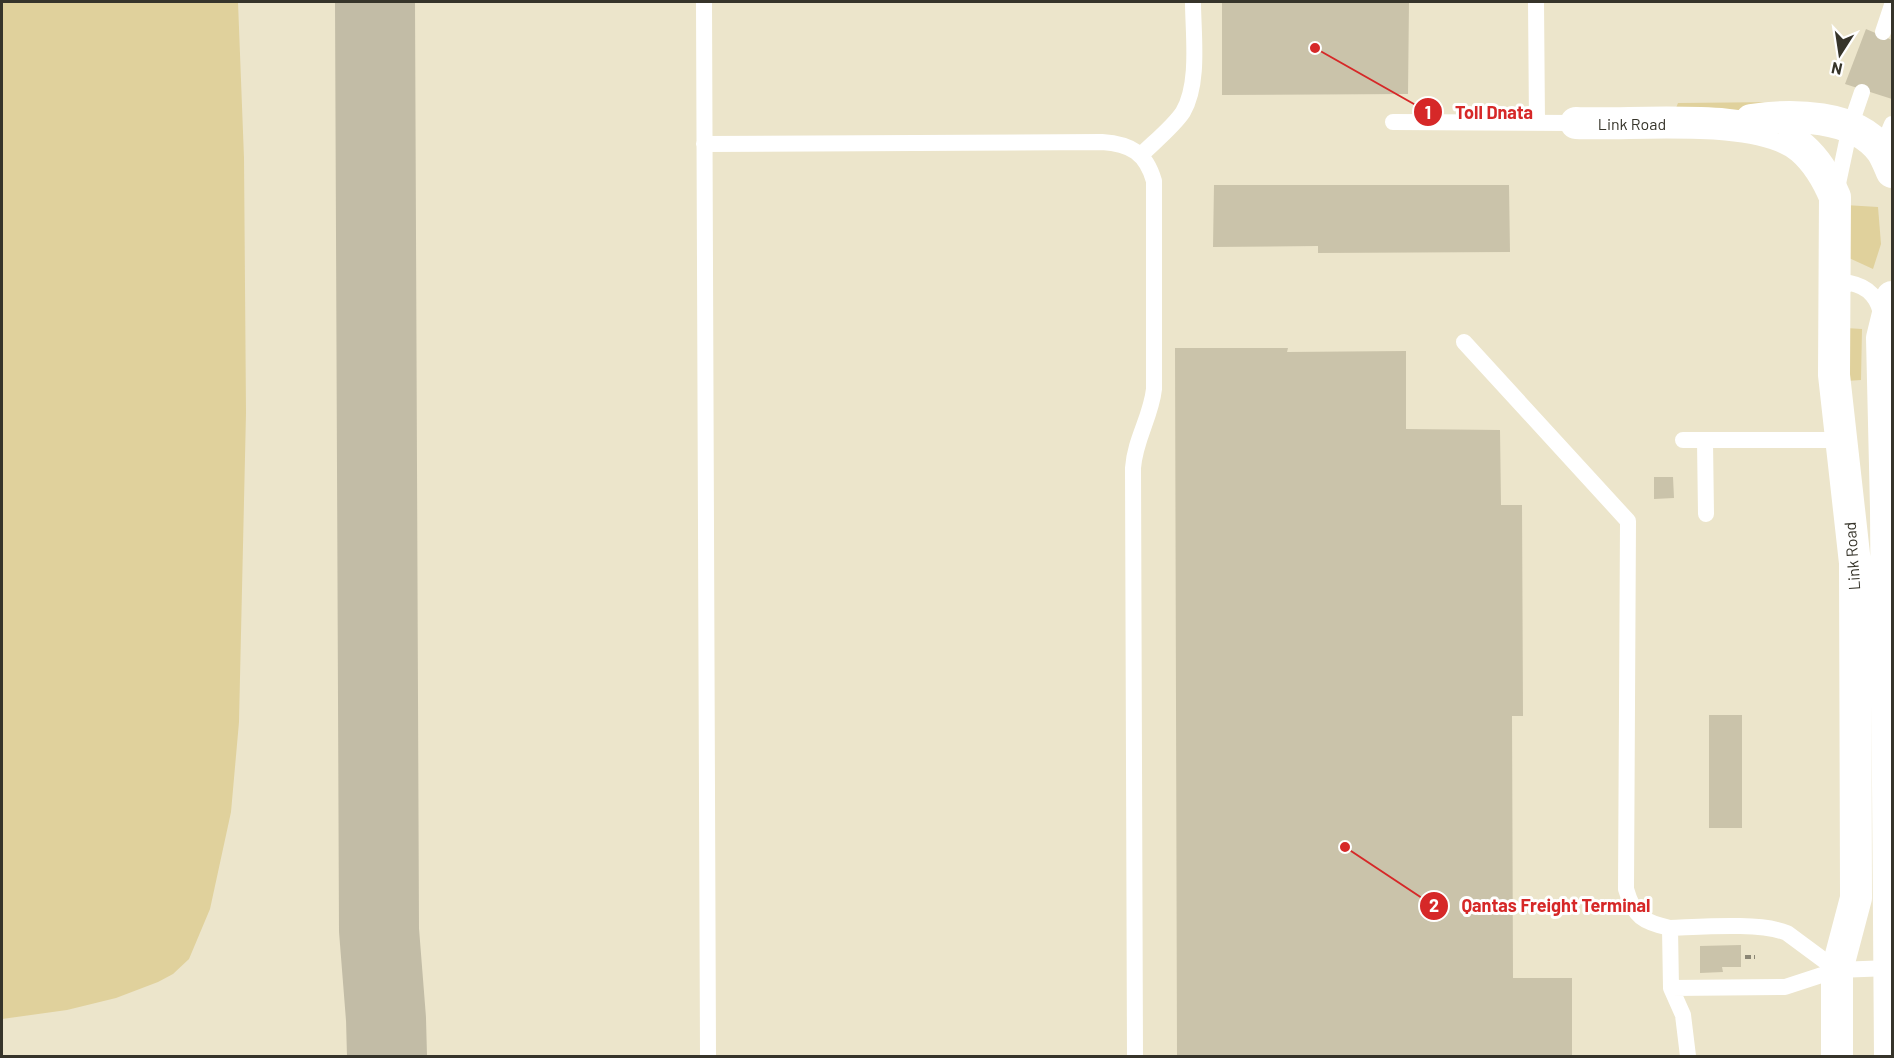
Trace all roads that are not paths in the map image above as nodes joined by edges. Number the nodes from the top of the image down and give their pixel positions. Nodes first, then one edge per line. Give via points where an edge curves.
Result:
1 (704, 2) edge
2 (1193, 2) edge
3 (1536, 2) edge
4 (1893, 5) edge
5 (1883, 32) dead end
6 (1862, 92) dead end
7 (1393, 122) dead end
8 (1537, 123) junction
9 (1576, 123) joint
10 (1724, 124) junction
11 (1850, 128) junction
12 (704, 144) junction
13 (1889, 149) edge
14 (1141, 155) junction
15 (1835, 197) junction
16 (1893, 297) edge
17 (1834, 306) junction
18 (1882, 338) junction
19 (1464, 342) dead end
20 (1683, 440) dead end
21 (1841, 440) junction
22 (1705, 441) junction
23 (1706, 514) dead end
24 (1670, 928) junction
25 (1890, 968) junction
26 (1837, 970) junction
27 (1671, 988) junction
28 (708, 1056) edge
29 (1135, 1056) edge
30 (1688, 1056) edge
31 (1837, 1056) edge
32 (1890, 1056) edge

1 - 12 lane
2 - 14 lane via 1193,77 1189,98 1182,113
3 - 8 lane
4 - 5 lane
6 - 11 lane
7 - 8 lane
8 - 9 lane
9 - 10 street, Link Road
10 - 11 street, Link Road via 1773,117 1817,118
10 - 15 street, Link Road via 1766,130 1800,146 1815,160
11 - 13 street, Link Road
11 - 15 lane
12 - 14 lane via 1102,142 1131,148
12 - 28 lane
14 - 29 lane via 1150,166 1154,181 1154,389 1136,445 1133,468
15 - 17 street, Link Road
16 - 18 street, Link Road
17 - 18 lane via 1840,288 1850,283 1861,285 1877,299
17 - 21 street, Link Road via 1834,375
18 - 25 street, Link Road
19 - 24 lane via 1628,521 1626,889 1639,916 1651,924
20 - 22 lane
21 - 22 lane
21 - 26 street, Link Road via 1855,563 1856,898
22 - 23 lane
24 - 26 lane via 1778,930
24 - 27 lane
25 - 26 lane
25 - 32 street, Link Road
26 - 27 lane via 1785,987
26 - 31 street, Link Road
27 - 30 lane via 1683,1015

